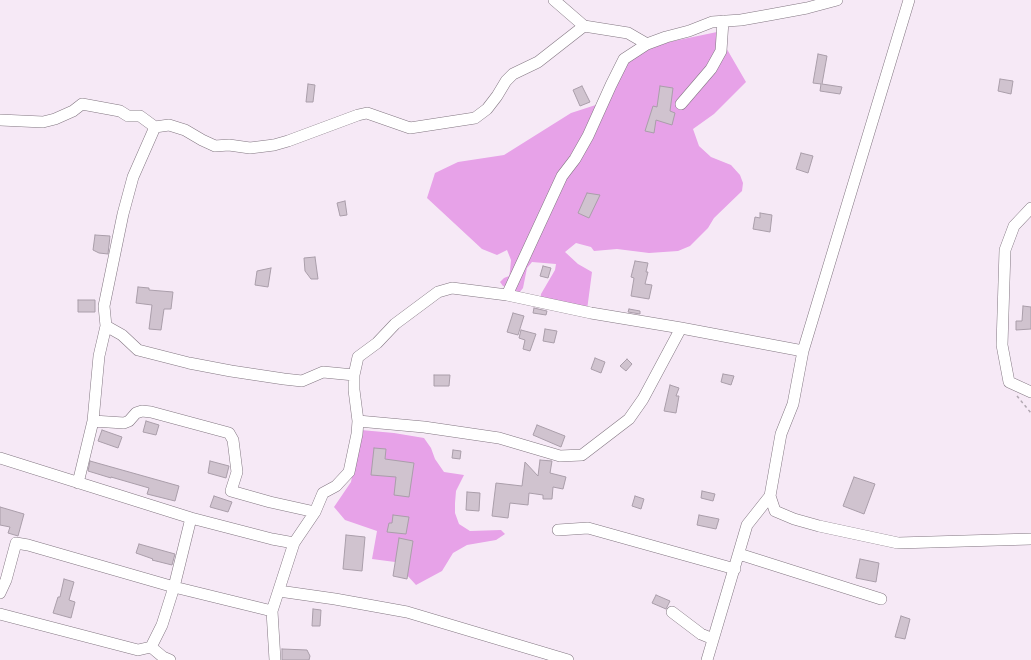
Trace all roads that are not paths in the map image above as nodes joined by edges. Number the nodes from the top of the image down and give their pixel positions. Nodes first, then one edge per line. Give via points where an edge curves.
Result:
1 (554, 0) edge
2 (837, 0) edge
3 (909, 0) edge
4 (723, 22) junction
5 (584, 26) junction
6 (647, 44) junction
7 (681, 104) dead end
8 (0, 120) edge
9 (155, 126) junction
10 (1031, 208) edge
11 (507, 296) junction
12 (106, 326) junction
13 (681, 328) junction
14 (803, 351) junction
15 (354, 375) junction
16 (1031, 392) edge
17 (93, 421) junction
18 (358, 421) junction
19 (0, 458) edge
20 (78, 483) junction
21 (770, 496) junction
22 (315, 512) junction
23 (192, 518) junction
24 (558, 530) dead end
25 (1031, 539) edge
26 (294, 543) junction
27 (739, 554) junction
28 (735, 569) junction
29 (174, 587) junction
30 (279, 591) junction
31 (0, 593) edge
32 (881, 599) dead end
33 (272, 610) junction
34 (672, 612) dead end
35 (0, 614) edge
36 (713, 639) junction
37 (152, 647) junction
38 (170, 660) edge
39 (275, 660) edge
40 (568, 660) edge
41 (707, 660) edge

1 - 5 street
2 - 4 street via 807,8
3 - 14 street
4 - 6 street via 712,22
4 - 7 street via 721,51 711,69
5 - 6 street via 628,33
5 - 9 street via 538,62 513,74 487,108 475,118 410,128 367,113 288,141 250,148 215,146 185,130 169,125
6 - 11 street via 624,59 588,136 562,176
8 - 9 street via 42,122 56,119 82,104 120,111 128,116 140,116
9 - 12 street via 133,177 123,214 104,306
10 - 16 street via 1014,226 1006,250 1002,345 1009,382
11 - 13 street
11 - 15 street via 452,288 438,292 395,324 377,343 358,357
12 - 15 street via 122,335 138,350 224,370 302,381 323,372
12 - 17 street
13 - 14 street
13 - 18 street via 643,399 629,419 582,455 560,456 499,438
14 - 21 street via 793,404 781,434
15 - 18 street
17 - 20 street
17 - 22 street via 124,423 142,411 229,433 233,440 237,472 231,491
18 - 22 street via 349,472 336,486 323,493
19 - 20 street
20 - 23 street
21 - 25 street via 775,511 794,519 898,543
21 - 27 street via 747,525
22 - 26 street
23 - 26 street
23 - 29 street
24 - 28 street via 588,528
26 - 30 street
27 - 28 street
27 - 32 street
28 - 36 street
29 - 31 street via 16,543
29 - 33 street
29 - 37 street
30 - 33 street
30 - 40 street via 407,612
33 - 39 street
34 - 36 street via 701,634
35 - 37 street via 138,650
36 - 41 street
37 - 38 street

